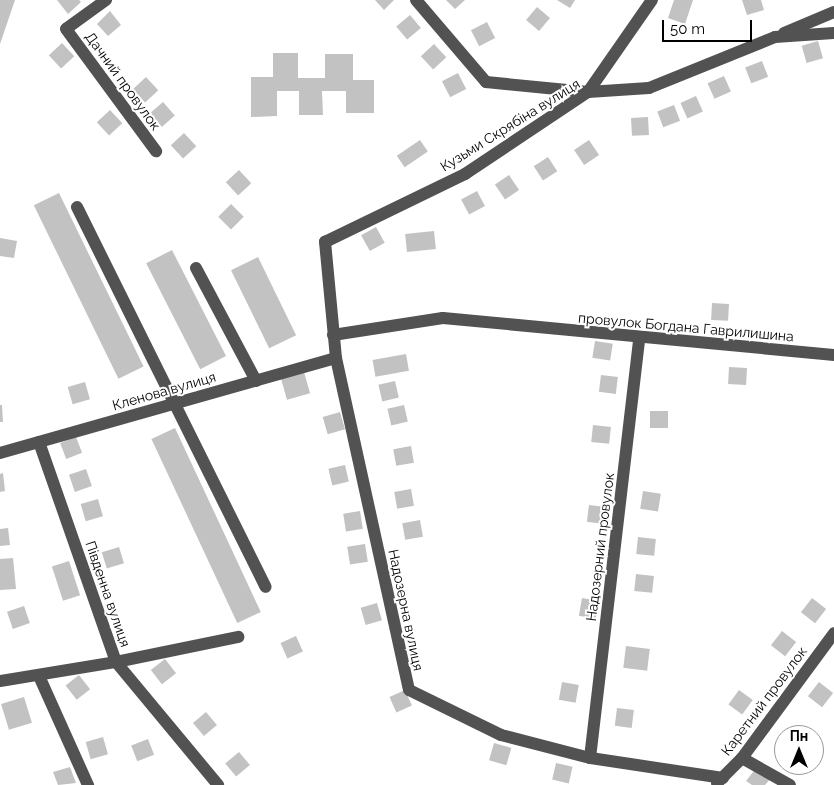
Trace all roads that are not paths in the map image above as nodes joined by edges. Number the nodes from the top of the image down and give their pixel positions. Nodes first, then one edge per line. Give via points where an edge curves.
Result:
1 (106, 0) edge
2 (416, 0) edge
3 (652, 0) edge
4 (834, 12) edge
5 (834, 33) edge
6 (775, 37) junction
7 (588, 92) junction
8 (156, 151) dead end
9 (77, 206) dead end
10 (325, 242) joint
11 (196, 268) dead end
12 (334, 335) junction
13 (639, 339) junction
14 (834, 355) edge
15 (336, 358) junction
16 (256, 381) junction
17 (175, 404) junction
18 (39, 442) junction
19 (0, 453) edge
20 (266, 587) dead end
21 (834, 632) edge
22 (238, 637) dead end
23 (116, 662) junction
24 (39, 676) junction
25 (0, 679) edge
26 (590, 758) junction
27 (742, 758) junction
28 (719, 781) edge
29 (88, 785) edge
30 (218, 785) edge
31 (790, 785) edge

1 - 8 street, Дачний провулок via 66,29
2 - 7 street via 486,82
3 - 7 street
4 - 6 street
5 - 6 street, Кузьми Скрябіна вулиця
6 - 7 street, Кузьми Скрябіна вулиця via 649,88
7 - 10 street, Кузьми Скрябіна вулиця via 466,174
9 - 17 street
10 - 12 street, Надозерна вулиця
11 - 16 street
12 - 13 street, провулок Богдана Гаврилишина via 443,318
12 - 15 street, Надозерна вулиця
13 - 14 street, провулок Богдана Гаврилишина
13 - 26 street, Надозерний провулок
15 - 16 street, Кленова вулиця
15 - 26 street, Надозерна вулиця via 409,690 501,735
16 - 17 street, Кленова вулиця
17 - 18 street, Кленова вулиця
17 - 20 street
18 - 19 street, Кленова вулиця
18 - 23 street, Південна вулиця
21 - 27 street, Каретний провулок
22 - 23 street
23 - 24 street
23 - 30 street, Південна вулиця
24 - 25 street
24 - 29 street
26 - 28 street, Надозерна вулиця
27 - 28 street, Каретний провулок
27 - 31 street

